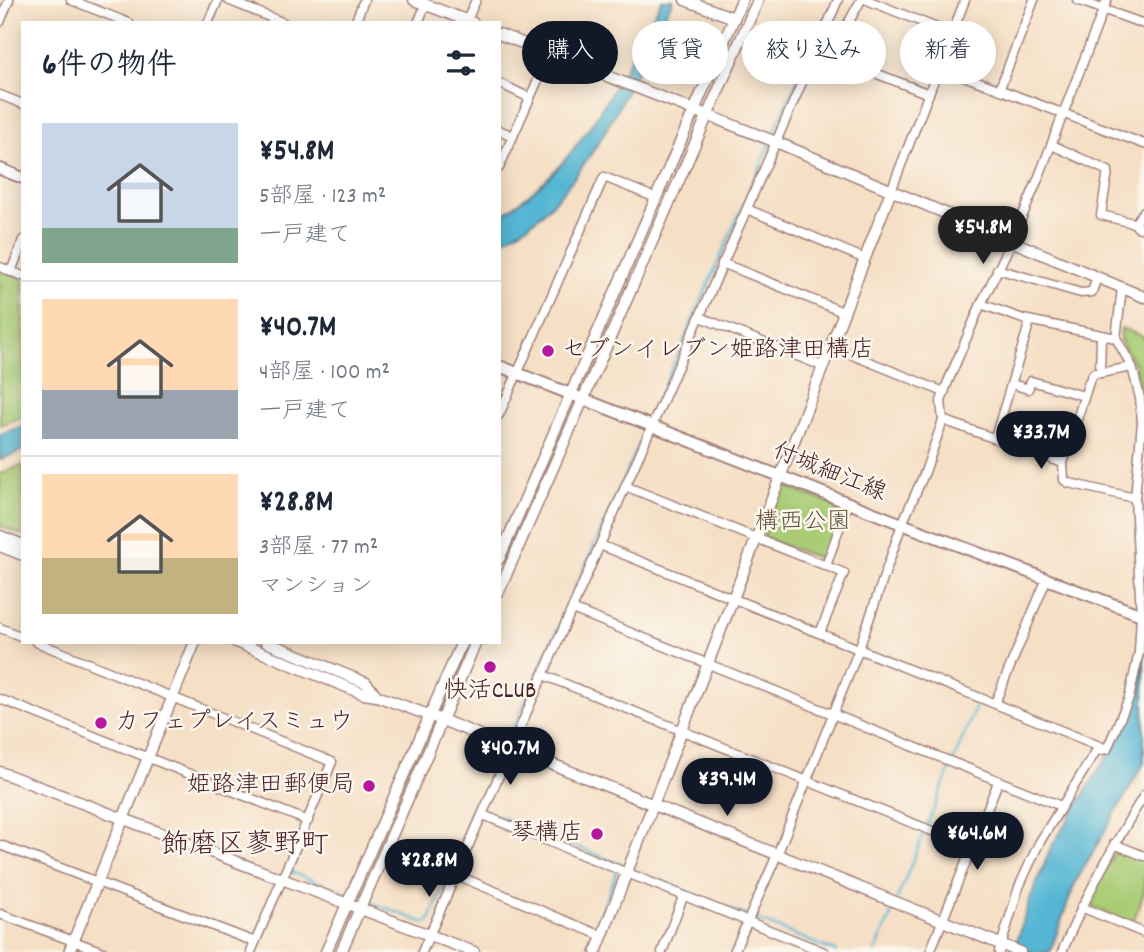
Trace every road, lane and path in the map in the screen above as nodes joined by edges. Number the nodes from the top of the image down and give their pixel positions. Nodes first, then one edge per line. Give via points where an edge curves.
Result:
1 (9, 0) edge
2 (71, 0) edge
3 (218, 0) edge
4 (228, 0) edge
5 (364, 0) edge
6 (414, 0) edge
7 (476, 0) edge
8 (742, 0) edge
9 (758, 0) edge
10 (838, 0) edge
11 (861, 0) edge
12 (867, 0) edge
13 (965, 0) edge
14 (1034, 0) edge
15 (1077, 0) edge
16 (687, 1) edge
17 (425, 4) junction
18 (1105, 4) edge
19 (734, 18) junction
20 (123, 21) edge
21 (209, 21) edge
22 (279, 21) edge
23 (356, 21) edge
24 (419, 21) edge
25 (466, 21) edge
26 (468, 21) edge
27 (829, 21) edge
28 (849, 21) edge
29 (920, 21) edge
30 (957, 21) edge
31 (0, 22) edge
32 (1144, 24) edge
33 (501, 35) edge
34 (522, 43) edge
35 (886, 76) edge
36 (618, 82) edge
37 (501, 84) edge
38 (536, 84) edge
39 (802, 84) edge
40 (933, 84) edge
41 (989, 84) edge
42 (1000, 88) junction
43 (929, 94) junction
44 (0, 95) edge
45 (530, 97) junction
46 (21, 103) edge
47 (694, 111) junction
48 (1065, 113) junction
49 (706, 116) junction
50 (501, 131) edge
51 (513, 136) junction
52 (776, 142) junction
53 (1144, 144) edge
54 (1052, 145) junction
55 (501, 163) edge
56 (1, 171) edge
57 (21, 177) edge
58 (891, 191) junction
59 (656, 198) junction
60 (747, 209) junction
61 (1144, 211) edge
62 (1140, 227) edge
63 (1012, 242) junction
64 (21, 245) edge
65 (864, 259) junction
66 (722, 263) junction
67 (0, 267) edge
68 (997, 269) junction
69 (11, 272) junction
70 (21, 275) edge
71 (1097, 278) junction
72 (1122, 288) junction
73 (1144, 297) edge
74 (981, 304) junction
75 (844, 312) junction
76 (700, 317) junction
77 (1030, 321) junction
78 (1101, 337) junction
79 (1116, 338) junction
80 (830, 346) junction
81 (822, 366) junction
82 (501, 367) edge
83 (1132, 368) junction
84 (517, 373) junction
85 (1100, 373) junction
86 (1012, 384) junction
87 (944, 392) junction
88 (570, 393) junction
89 (1084, 396) junction
90 (582, 398) junction
91 (501, 410) edge
92 (943, 420) junction
93 (652, 426) junction
94 (995, 438) junction
95 (1063, 463) junction
96 (780, 476) junction
97 (625, 486) junction
98 (1135, 498) junction
99 (848, 503) junction
100 (902, 524) junction
101 (755, 540) junction
102 (2, 544) edge
103 (21, 545) edge
104 (600, 545) junction
105 (21, 554) edge
106 (501, 554) edge
107 (826, 566) junction
108 (1047, 578) junction
109 (501, 586) edge
110 (733, 598) junction
111 (572, 609) junction
112 (1143, 615) edge
113 (0, 628) edge
114 (820, 633) junction
115 (21, 636) edge
116 (41, 644) edge
117 (194, 644) edge
118 (241, 644) edge
119 (271, 644) edge
120 (461, 644) edge
121 (475, 644) edge
122 (859, 649) junction
123 (708, 663) junction
124 (543, 675) junction
125 (377, 696) junction
126 (172, 697) junction
127 (0, 699) edge
128 (995, 703) junction
129 (834, 714) junction
130 (429, 716) junction
131 (442, 720) junction
132 (682, 730) junction
133 (512, 748) junction
134 (1107, 749) junction
135 (147, 758) junction
136 (0, 772) edge
137 (806, 781) junction
138 (998, 782) junction
139 (1144, 795) edge
140 (654, 805) junction
141 (1061, 806) junction
142 (483, 815) junction
143 (122, 818) junction
144 (308, 821) junction
145 (1114, 844) junction
146 (0, 845) edge
147 (972, 847) junction
148 (777, 855) junction
149 (1144, 856) edge
150 (627, 873) junction
151 (456, 875) junction
152 (283, 879) junction
153 (97, 882) junction
154 (683, 897) junction
155 (347, 903) junction
156 (1080, 908) junction
157 (360, 909) junction
158 (0, 914) edge
159 (748, 921) junction
160 (943, 921) junction
161 (1144, 933) edge
162 (429, 935) junction
163 (602, 936) junction
164 (74, 941) junction
165 (256, 942) junction
166 (1000, 948) edge
167 (69, 952) edge
168 (103, 952) edge
169 (251, 952) edge
170 (326, 952) edge
171 (341, 952) edge
172 (422, 952) edge
173 (474, 952) edge
174 (596, 952) edge
175 (662, 952) edge
176 (734, 952) edge
177 (824, 952) edge
178 (930, 952) edge
179 (1020, 952) edge
180 (1062, 952) edge

1 - 31 street
2 - 20 street
3 - 21 street
4 - 22 street
5 - 23 street
6 - 17 street
7 - 26 street
8 - 19 street
9 - 49 street
10 - 27 street
11 - 28 street
12 - 29 street
13 - 30 street
14 - 42 street
15 - 18 street
16 - 19 street
17 - 24 street
17 - 25 street
18 - 32 street
18 - 48 street
19 - 47 street
33 - 34 street
35 - 43 street
36 - 47 street
37 - 45 street
38 - 45 street
39 - 52 street
40 - 43 street
41 - 42 street
42 - 48 street
43 - 58 street
44 - 46 street
45 - 51 street
47 - 49 street
47 - 59 street
48 - 53 street
48 - 54 street
49 - 52 street
49 - 90 street
50 - 51 street
51 - 55 street
52 - 58 street
52 - 60 street
54 - 62 street via 1108,171 1101,215
54 - 63 street
56 - 57 main road
58 - 63 street
58 - 65 street
59 - 84 street via 604,177
59 - 88 street
60 - 65 street
60 - 66 street
61 - 62 street
63 - 68 street
63 - 71 street
64 - 69 street
65 - 75 street
66 - 75 street
66 - 76 street
67 - 69 street
68 - 71 street via 1081,293 1092,292
68 - 74 street
69 - 70 street
71 - 72 street
72 - 73 street
72 - 79 street
74 - 77 street
74 - 87 street
75 - 80 street
76 - 81 street
76 - 93 street
77 - 78 street
77 - 86 street
78 - 79 street
78 - 85 street
79 - 83 street
80 - 81 street
80 - 87 street
81 - 96 street
82 - 84 main road, 付城細江線
83 - 85 street
83 - 98 street via 1142,422
84 - 88 main road, 付城細江線
84 - 91 street
85 - 89 street via 1094,373
86 - 89 street via 1028,389 1031,381
86 - 94 street
87 - 92 street
88 - 90 main road, 付城細江線
88 - 106 street
89 - 95 street
90 - 93 main road, 付城細江線
90 - 109 street
92 - 94 street
92 - 100 street
93 - 96 main road, 付城細江線
93 - 97 street
94 - 95 street
95 - 98 street via 1064,480 1069,483
96 - 99 main road, 付城細江線
96 - 101 street
97 - 101 street
97 - 104 street
98 - 112 street
99 - 100 main road, 付城細江線
99 - 107 street
100 - 108 main road, 付城細江線
100 - 122 street
101 - 107 street
101 - 110 street
102 - 103 street
102 - 105 street
104 - 110 street
104 - 111 street
107 - 114 street via 844,573
108 - 112 main road, 付城細江線
108 - 128 street
110 - 114 street
110 - 123 street
111 - 123 street
111 - 124 street
112 - 134 street via 1129,698
113 - 115 street
114 - 122 street
116 - 126 street
117 - 126 street
118 - 125 street
119 - 125 street via 366,683
120 - 130 street
121 - 131 street
122 - 128 street
122 - 129 street
123 - 129 street
123 - 132 street
124 - 132 street
124 - 133 street
125 - 130 street
126 - 135 street
126 - 144 street via 332,762
127 - 135 street
128 - 134 street
129 - 137 street
129 - 138 street
130 - 131 street
130 - 155 street
131 - 133 street
131 - 157 street
132 - 137 street
132 - 140 street
133 - 140 street
133 - 142 street
134 - 141 street via 1096,751
135 - 143 street
135 - 144 street
136 - 143 street
137 - 147 street
137 - 148 street
138 - 141 street
138 - 147 street
139 - 145 street
140 - 148 street
140 - 150 street
141 - 166 street via 1019,887
142 - 150 street
142 - 151 street
143 - 152 street
143 - 153 street
144 - 152 street
145 - 149 street
145 - 156 street
146 - 153 street
147 - 160 street
148 - 159 street
148 - 160 street
150 - 154 street
150 - 163 street
151 - 162 street
151 - 163 street
152 - 155 street
152 - 165 street
153 - 164 street
153 - 165 street
154 - 159 street
154 - 175 street
155 - 157 street
155 - 170 street
156 - 161 street
156 - 180 street
157 - 162 street
157 - 171 street
158 - 164 street
159 - 176 street
159 - 177 street
160 - 166 street
160 - 178 street
162 - 172 street
162 - 173 street
163 - 174 street
164 - 167 street
164 - 168 street
165 - 169 street
166 - 179 street

